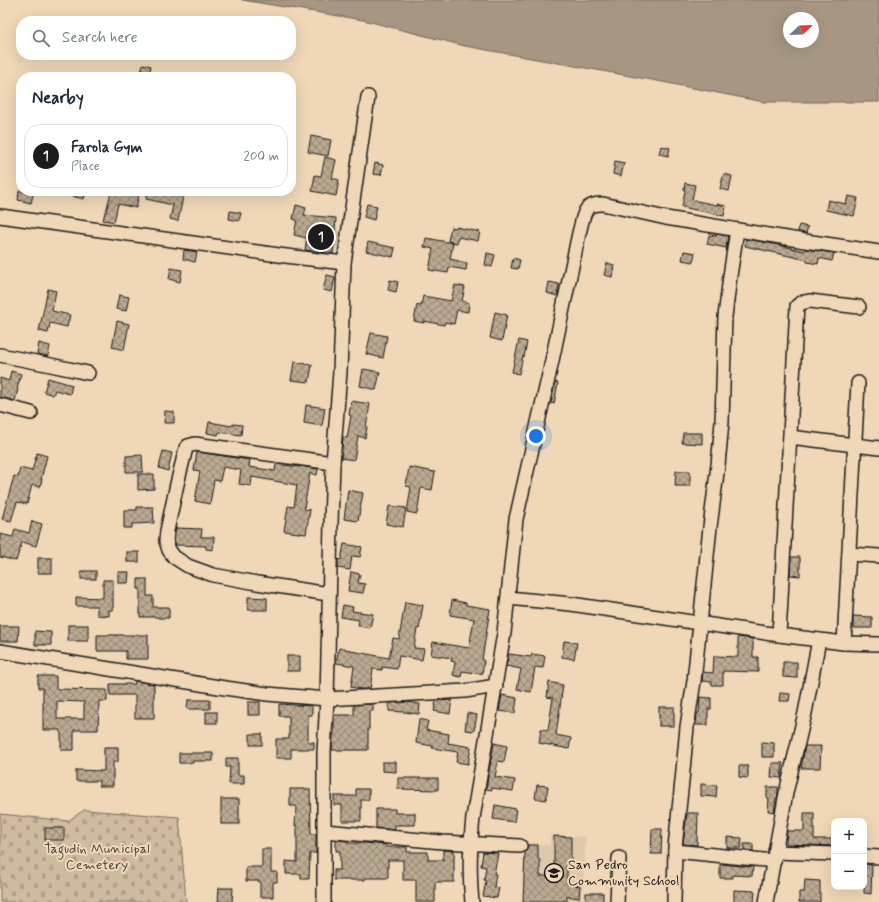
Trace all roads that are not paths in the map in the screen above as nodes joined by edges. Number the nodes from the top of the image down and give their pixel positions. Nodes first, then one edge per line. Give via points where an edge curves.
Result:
1 (368, 97) dead end
2 (0, 216) edge
3 (737, 230) junction
4 (879, 252) edge
5 (344, 263) junction
6 (859, 307) dead end
7 (0, 355) edge
8 (88, 373) dead end
9 (858, 383) dead end
10 (0, 405) edge
11 (30, 413) dead end
12 (790, 437) junction
13 (855, 444) junction
14 (879, 448) edge
15 (333, 463) junction
16 (849, 554) junction
17 (879, 556) edge
18 (329, 594) junction
19 (508, 598) junction
20 (699, 624) junction
21 (779, 635) junction
22 (819, 640) junction
23 (844, 643) junction
24 (879, 644) edge
25 (0, 651) edge
26 (496, 686) junction
27 (327, 699) junction
28 (325, 831) junction
29 (471, 844) junction
30 (520, 846) dead end
31 (675, 851) junction
32 (831, 854) edge
33 (774, 856) junction
34 (867, 856) edge
35 (879, 857) edge
36 (619, 858) dead end
37 (324, 902) edge
38 (472, 902) edge
39 (617, 902) edge
40 (674, 902) edge
41 (766, 902) edge

1 - 5 street
2 - 5 street
3 - 4 street
3 - 19 street via 603,204 591,205 585,212 516,519
3 - 20 street via 725,317 722,422
5 - 15 street
6 - 12 street via 810,302 799,303 797,306
7 - 8 street
9 - 13 street
10 - 11 street
12 - 13 street
12 - 21 street
13 - 14 street
13 - 16 street
15 - 18 street
15 - 18 street via 195,444 188,446 176,484 166,541 174,557 188,566 213,575
16 - 17 street
16 - 23 street
18 - 27 street
19 - 20 street via 571,604
19 - 26 street
20 - 21 street
20 - 31 street via 694,681 686,727
21 - 22 street
22 - 23 street
22 - 33 street
23 - 24 street
25 - 27 street via 225,688
26 - 27 street via 465,691
26 - 29 street via 473,818
27 - 28 street via 324,752
28 - 29 street
28 - 37 street
29 - 30 street
29 - 38 street
31 - 33 street
31 - 40 street
32 - 33 street
33 - 41 street
34 - 35 street
36 - 39 street

